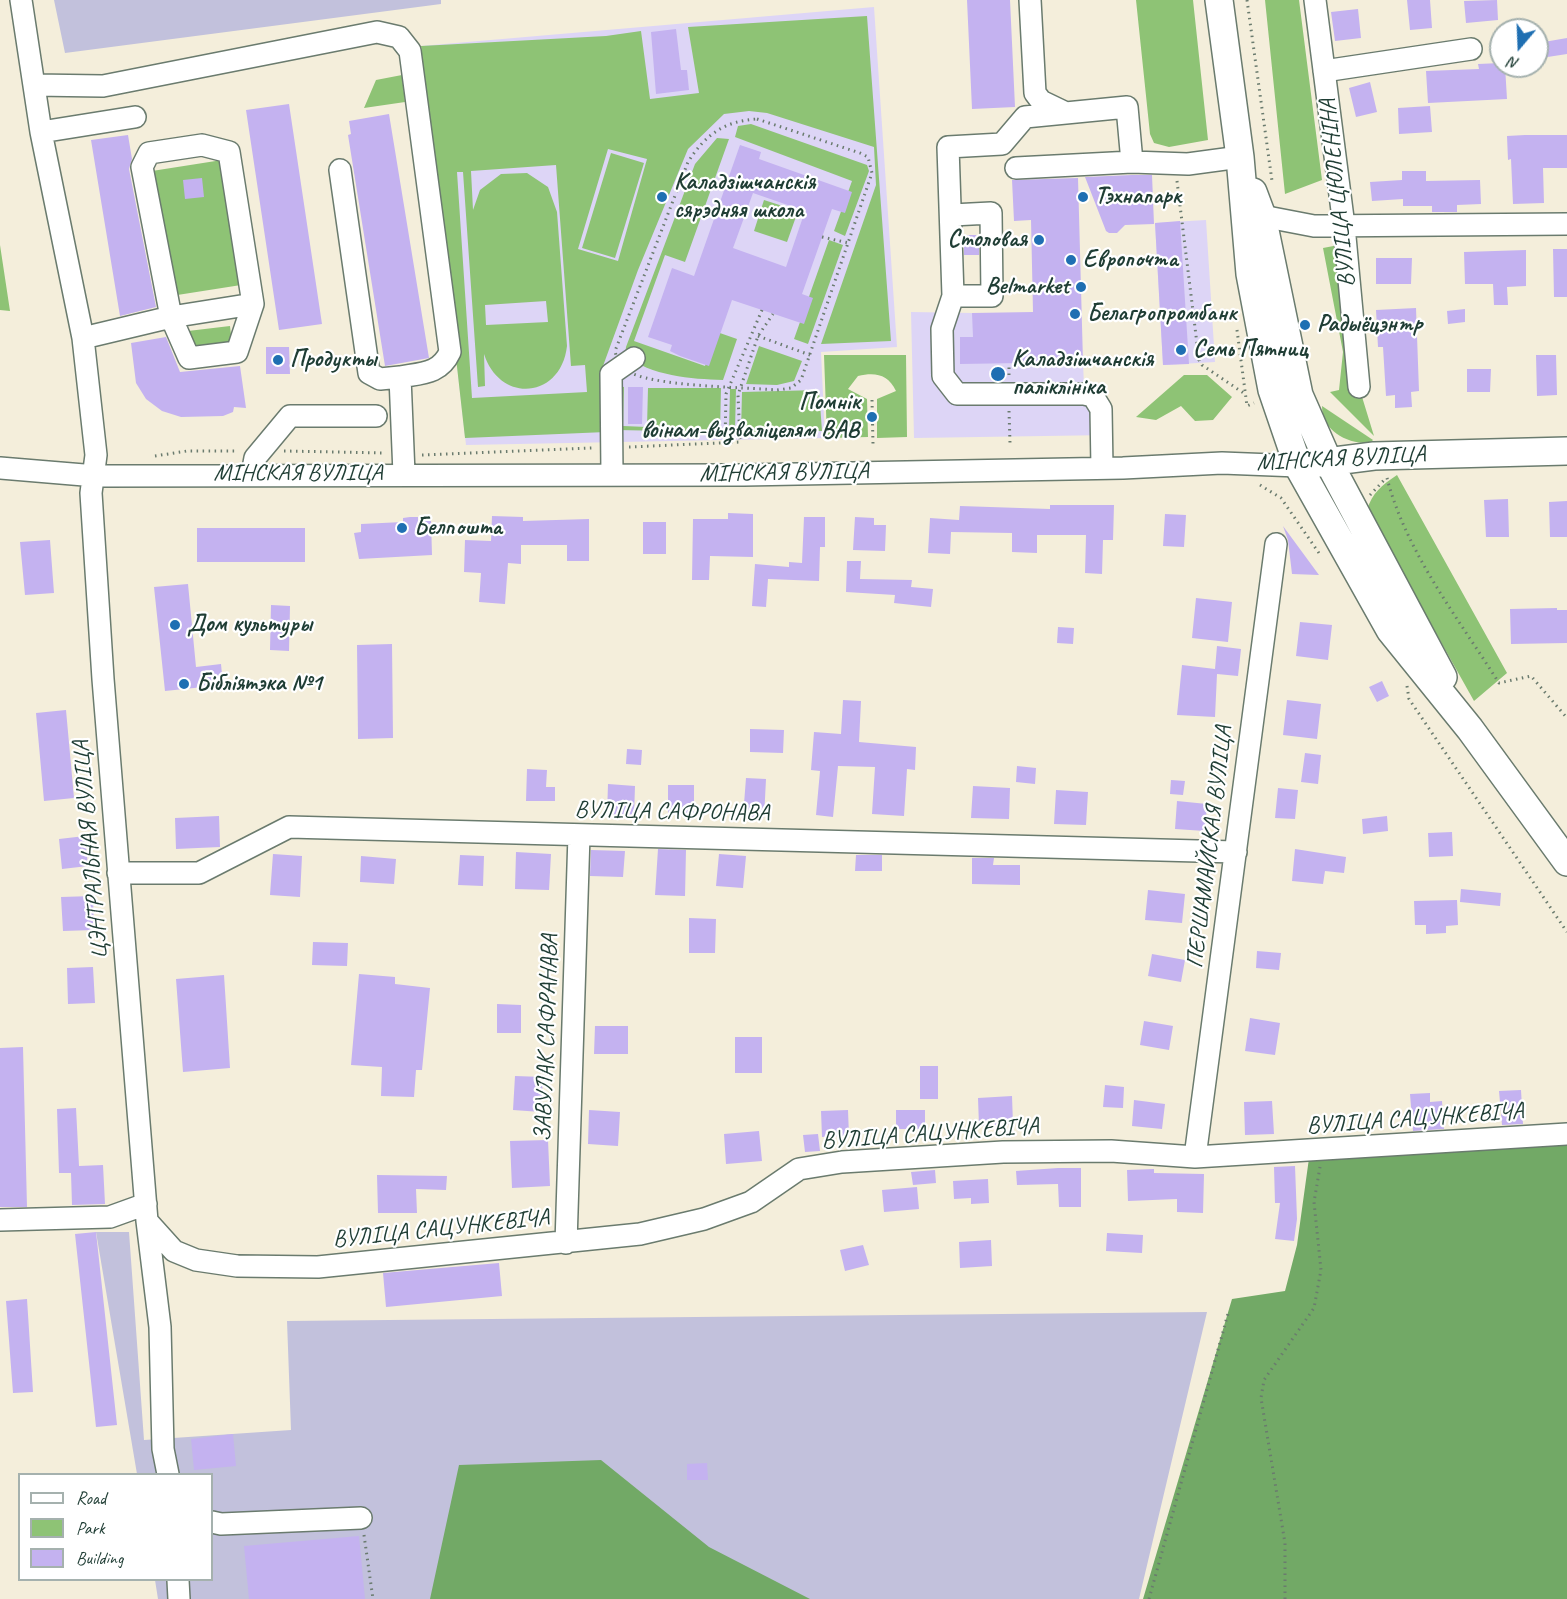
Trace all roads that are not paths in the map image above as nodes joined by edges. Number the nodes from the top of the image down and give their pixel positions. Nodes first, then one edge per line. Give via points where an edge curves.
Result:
1 (21, 0) edge
2 (1030, 0) edge
3 (1219, 0) edge
4 (1316, 0) edge
5 (1471, 49) dead end
6 (1324, 71) junction
7 (34, 85) junction
8 (1066, 113) junction
9 (135, 117) dead end
10 (41, 132) junction
11 (1240, 157) junction
12 (1132, 162) junction
13 (1016, 168) dead end
14 (340, 170) dead end
15 (952, 215) junction
16 (1262, 216) junction
17 (1567, 224) edge
18 (1344, 226) junction
19 (953, 296) junction
20 (253, 304) junction
21 (171, 317) junction
22 (83, 339) junction
23 (628, 361) road end
24 (400, 377) junction
25 (1359, 387) dead end
26 (376, 416) dead end
27 (1567, 451) edge
28 (1328, 461) junction
29 (1298, 466) junction
30 (0, 468) edge
31 (1102, 468) junction
32 (252, 474) junction
33 (404, 474) junction
34 (612, 474) junction
35 (96, 476) junction
36 (1276, 544) dead end
37 (1470, 729) junction
38 (579, 836) junction
39 (1236, 852) junction
40 (1567, 862) edge
41 (118, 873) junction
42 (1567, 1134) edge
43 (1195, 1157) junction
44 (146, 1212) junction
45 (0, 1220) edge
46 (566, 1243) junction
47 (168, 1473) edge
48 (361, 1518) road end
49 (213, 1522) edge
50 (178, 1581) edge
51 (179, 1599) edge

1 - 7 street, ЦЭНТРАЛЬНАЯ ВУЛІЦА
2 - 8 street via 1035,93 1041,101
3 - 11 main road
4 - 6 street, ВУЛІЦА ЦЮЛЕНІНА
5 - 6 street
6 - 18 street, ВУЛІЦА ЦЮЛЕНІНА
7 - 10 street, ЦЭНТРАЛЬНАЯ ВУЛІЦА
7 - 24 street via 103,86 377,32 399,37 410,51 450,352 445,363 434,371
8 - 12 street via 1127,107
8 - 15 street via 1025,117 1002,144 948,147
9 - 10 street
10 - 22 street, ЦЭНТРАЛЬНАЯ ВУЛІЦА
11 - 12 street via 1188,164
11 - 16 main road
11 - 29 main road via 1254,298 1272,390
12 - 13 street
14 - 24 street via 369,373 380,379
15 - 19 street
15 - 19 street via 991,213 992,296
16 - 18 street via 1314,226
16 - 28 main road via 1299,395
17 - 18 street
18 - 25 street, ВУЛІЦА ЦЮЛЕНІНА
19 - 31 street via 942,329 943,376 957,394 1093,396 1101,409
20 - 21 street
20 - 21 street via 237,352 189,358
20 - 21 street via 229,152 202,145 149,153 142,166
21 - 22 street
22 - 35 street, ЦЭНТРАЛЬНАЯ ВУЛІЦА
23 - 34 street via 611,374
24 - 33 street
26 - 32 street via 290,416 255,458
27 - 28 main road, МІНСКАЯ ВУЛІЦА via 1374,456
28 - 29 main road, МІНСКАЯ ВУЛІЦА
28 - 37 main road
29 - 31 street, МІНСКАЯ ВУЛІЦА via 1222,463
29 - 37 main road via 1390,630
30 - 35 street, МІНСКАЯ ВУЛІЦА
31 - 34 street, МІНСКАЯ ВУЛІЦА
32 - 33 street, МІНСКАЯ ВУЛІЦА
32 - 35 street, МІНСКАЯ ВУЛІЦА
33 - 34 street, МІНСКАЯ ВУЛІЦА
35 - 41 street, ЦЭНТРАЛЬНАЯ ВУЛІЦА via 92,493
36 - 39 street, ПЕРШАМАЙСКАЯ ВУЛІЦА
37 - 40 main road
38 - 39 street, ВУЛІЦА САФРОНАВА
38 - 41 street, ВУЛІЦА САФРОНАВА via 289,827 199,873
38 - 46 street, ЗАВУЛАК САФРАНАВА
39 - 43 street, ПЕРШАМАЙСКАЯ ВУЛІЦА
41 - 44 street, ЦЭНТРАЛЬНАЯ ВУЛІЦА
42 - 43 street, ВУЛІЦА САЦУНКЕВІЧА
43 - 46 street, ВУЛІЦА САЦУНКЕВІЧА via 1111,1150 842,1162 799,1170 751,1202 704,1219 640,1234
44 - 45 street via 110,1217
44 - 46 street, ВУЛІЦА САЦУНКЕВІЧА via 174,1251 196,1260 237,1266 318,1267
44 - 47 street, ЦЭНТРАЛЬНАЯ ВУЛІЦА via 160,1327 163,1449
48 - 49 street
50 - 51 street

